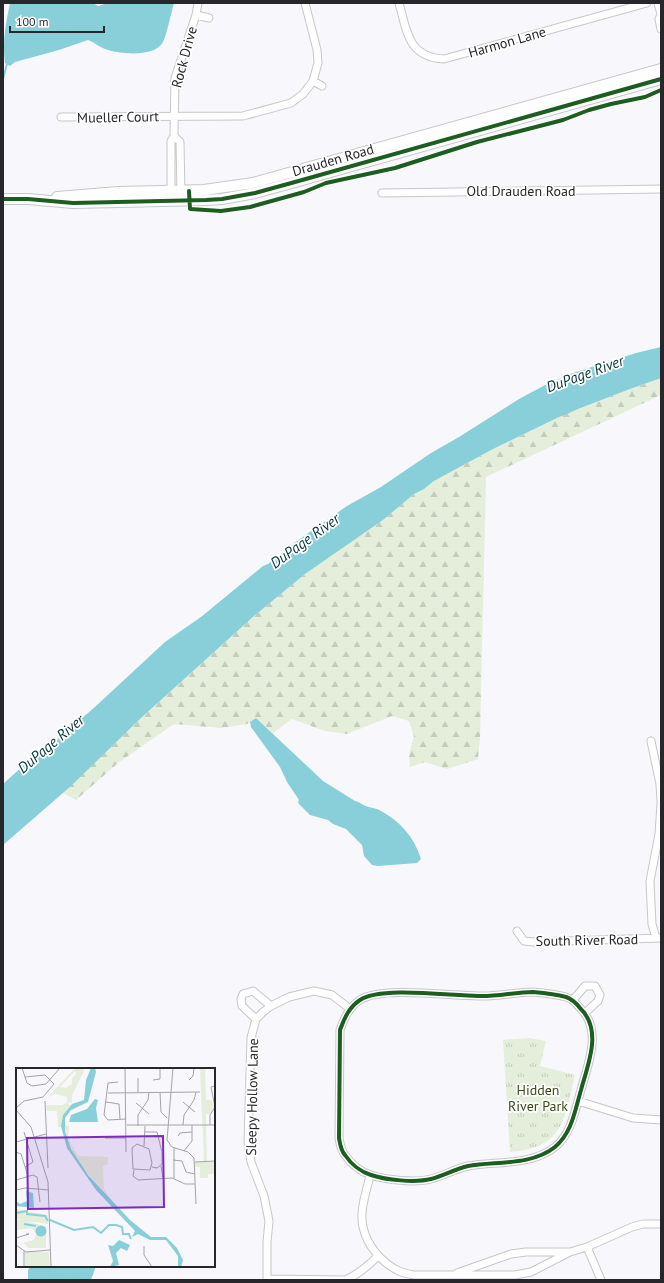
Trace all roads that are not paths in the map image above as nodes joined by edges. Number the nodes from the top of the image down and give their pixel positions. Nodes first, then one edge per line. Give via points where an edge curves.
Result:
1 (198, 3) edge
2 (399, 3) edge
3 (647, 3) edge
4 (658, 3) edge
5 (308, 4) edge
6 (196, 15) junction
7 (661, 15) edge
8 (209, 18) dead end
9 (661, 29) edge
10 (661, 69) edge
11 (661, 79) edge
12 (313, 81) junction
13 (322, 86) dead end
14 (174, 116) junction
15 (61, 118) dead end
16 (174, 136) junction
17 (661, 189) edge
18 (382, 193) dead end
19 (171, 196) junction
20 (181, 196) junction
21 (3, 199) edge
22 (651, 741) dead end
23 (661, 801) edge
24 (661, 804) edge
25 (517, 931) dead end
26 (658, 938) edge
27 (573, 1000) junction
28 (271, 1006) junction
29 (350, 1009) junction
30 (585, 1012) junction
31 (256, 1019) junction
32 (578, 1101) junction
33 (661, 1120) edge
34 (370, 1175) junction
35 (661, 1224) edge
36 (587, 1247) junction
37 (570, 1252) junction
38 (378, 1256) junction
39 (453, 1274) junction
40 (267, 1280) edge
41 (600, 1280) edge

1 - 6 street, Rock Drive
2 - 3 street, Harmon Lane via 411,43 423,57 433,59 455,57
4 - 7 street
5 - 12 street via 318,56
6 - 8 street
6 - 14 street, Rock Drive via 175,78
7 - 9 street
10 - 20 street, Drauden Road via 271,179
11 - 20 street, Drauden Road via 255,193 222,199
12 - 13 street
12 - 14 street, Mueller Court via 303,94 291,103 255,114
14 - 15 street, Mueller Court
14 - 16 street, Rock Drive
16 - 19 street, Rock Drive via 171,141
16 - 20 street, Rock Drive via 180,142
17 - 18 street, Old Drauden Road
19 - 20 street, Drauden Road
19 - 21 street, Drauden Road via 73,202
22 - 23 street
24 - 26 street via 659,834 650,881 652,924
25 - 26 street, South River Road via 524,941 534,942
27 - 29 street via 555,994 533,992 480,997 382,993 360,1000
27 - 30 street
27 - 30 street via 585,986 595,986 600,995 598,1001
28 - 29 street, Sleepy Hollow Lane via 289,997 314,991 332,996
28 - 31 street, Sleepy Hollow Lane
28 - 31 street via 253,991 243,994 242,1006
29 - 34 street via 340,1030 339,1138 344,1154 355,1167
30 - 32 street via 592,1027 593,1042
31 - 40 street, Sleepy Hollow Lane via 251,1038 248,1142 250,1162 264,1196 270,1221
32 - 33 street via 633,1118
32 - 34 street via 572,1123 562,1140 545,1154 537,1157 466,1167 430,1179 415,1181
34 - 38 street via 363,1206 363,1226 370,1245
35 - 36 street via 632,1227
36 - 37 street
36 - 41 street
37 - 39 street via 511,1254
37 - 39 street via 531,1272 515,1275
38 - 39 street via 399,1272 414,1275
38 - 40 street via 354,1277 345,1280

